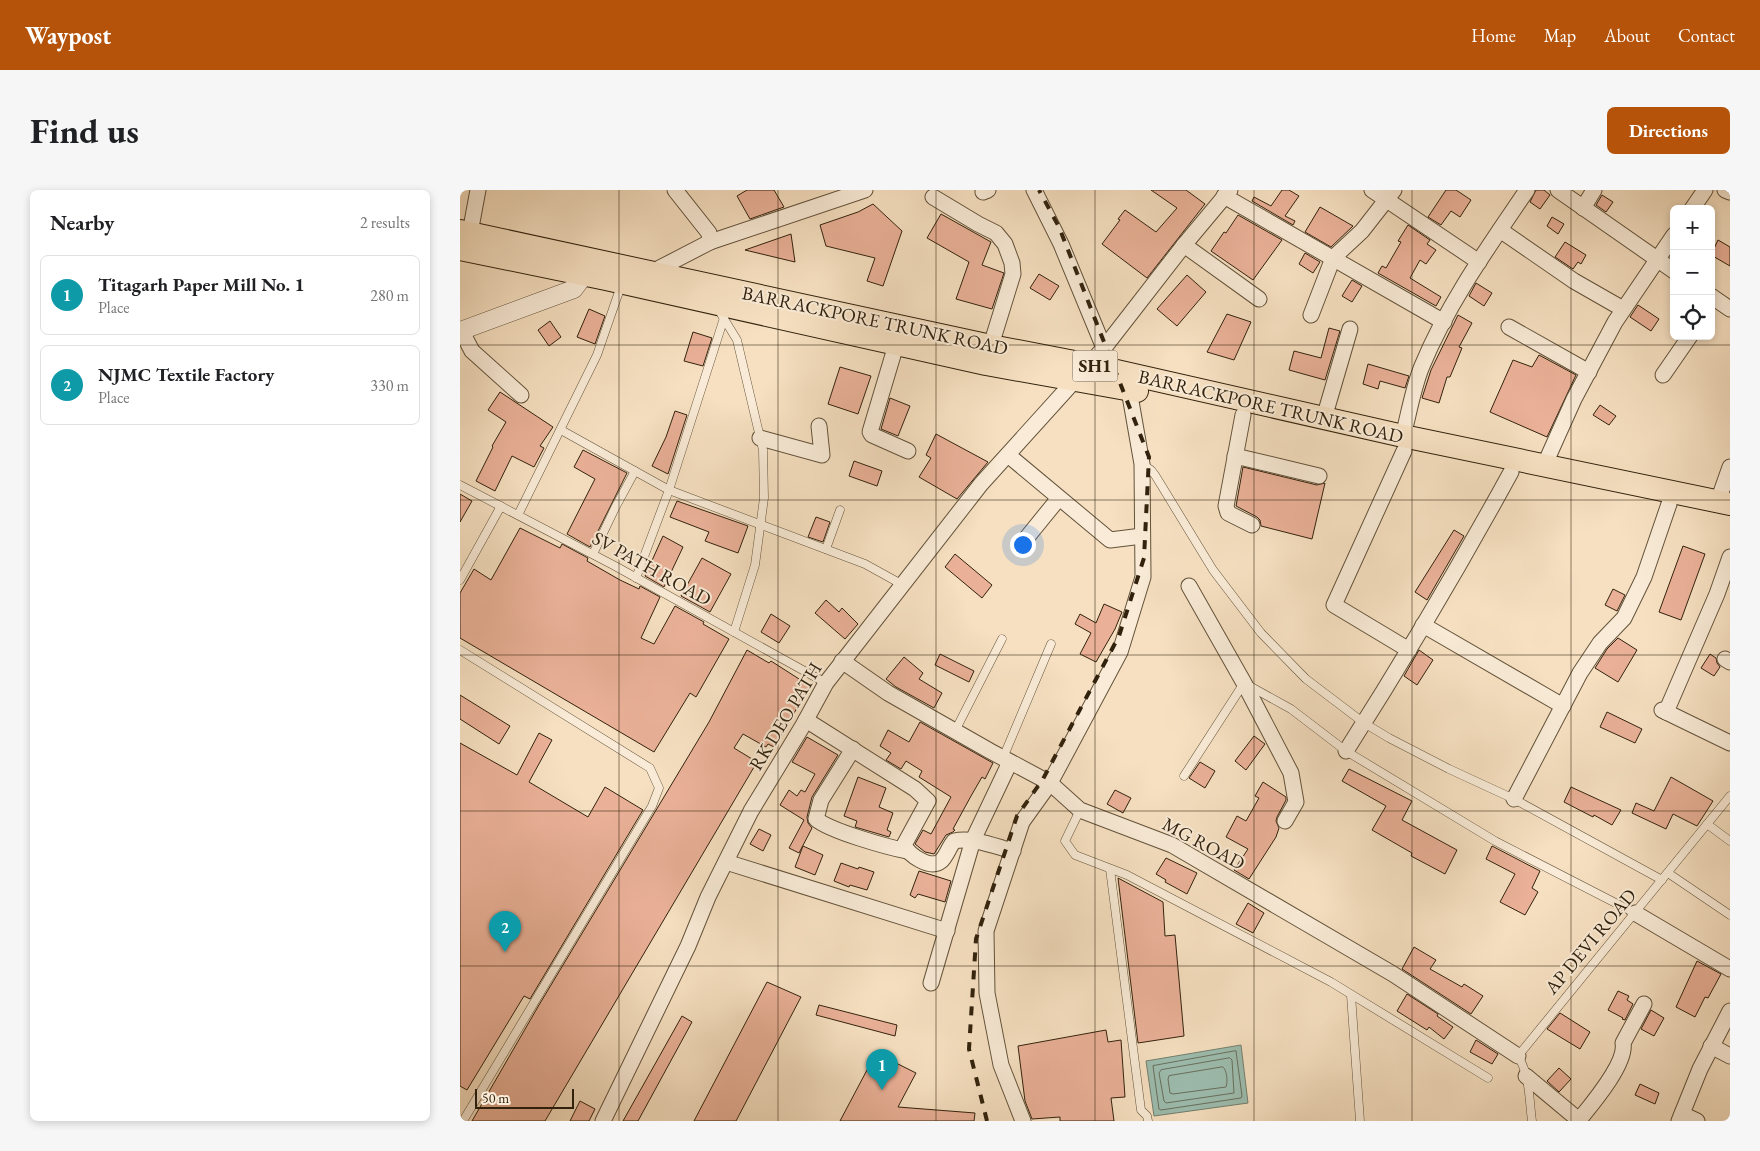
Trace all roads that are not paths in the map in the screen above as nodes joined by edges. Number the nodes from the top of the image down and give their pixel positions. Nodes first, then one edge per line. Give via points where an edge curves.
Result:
1 (478, 190) edge
2 (675, 190) edge
3 (866, 190) edge
4 (1034, 190) edge
5 (1372, 190) edge
6 (1527, 190) edge
7 (1558, 190) edge
8 (1594, 190) edge
9 (1705, 190) edge
10 (1725, 190) edge
11 (1730, 192) edge
12 (1227, 193) edge
13 (1391, 195) edge
14 (933, 197) dead end
15 (1695, 205) edge
16 (1583, 208) junction
17 (1500, 230) junction
18 (463, 238) edge
19 (1670, 241) edge
20 (710, 242) junction
21 (1184, 245) junction
22 (1333, 258) junction
23 (1656, 260) junction
24 (1479, 262) junction
25 (1670, 269) edge
26 (652, 272) junction
27 (585, 274) junction
28 (624, 275) junction
29 (1259, 299) dead end
30 (1715, 301) edge
31 (1623, 309) junction
32 (1730, 309) edge
33 (720, 311) junction
34 (1311, 315) dead end
35 (1444, 322) junction
36 (1509, 327) dead end
37 (1350, 329) dead end
38 (460, 331) edge
39 (1687, 340) edge
40 (896, 345) junction
41 (988, 355) junction
42 (1090, 364) junction
43 (1589, 372) junction
44 (1663, 375) dead end
45 (1129, 390) junction
46 (521, 395) dead end
47 (1243, 415) junction
48 (1324, 418) junction
49 (818, 426) dead end
50 (561, 430) junction
51 (760, 438) junction
52 (1403, 443) junction
53 (908, 451) dead end
54 (1008, 455) junction
55 (1235, 456) junction
56 (1142, 464) junction
57 (1544, 466) junction
58 (1730, 467) edge
59 (635, 471) junction
60 (1511, 472) junction
61 (1319, 476) dead end
62 (460, 485) edge
63 (669, 490) junction
64 (1059, 498) junction
65 (1669, 504) junction
66 (501, 506) junction
67 (1726, 507) edge
68 (840, 510) dead end
69 (518, 515) junction
70 (760, 524) junction
71 (1252, 525) dead end
72 (1142, 536) junction
73 (1020, 546) dead end
74 (826, 549) junction
75 (593, 554) junction
76 (1730, 557) edge
77 (636, 578) junction
78 (460, 580) edge
79 (903, 585) junction
80 (1189, 586) dead end
81 (1423, 625) junction
82 (734, 632) junction
83 (1002, 639) dead end
84 (1051, 644) dead end
85 (460, 650) edge
86 (1409, 650) junction
87 (842, 661) junction
88 (826, 682) junction
89 (1244, 683) junction
90 (1563, 706) junction
91 (806, 720) junction
92 (1364, 723) junction
93 (955, 731) junction
94 (1730, 743) edge
95 (852, 749) junction
96 (1346, 751) junction
97 (1007, 760) junction
98 (1184, 776) dead end
99 (1050, 783) junction
100 (1730, 796) edge
101 (1514, 799) junction
102 (1080, 810) junction
103 (1285, 821) dead end
104 (1707, 824) junction
105 (973, 840) junction
106 (1730, 841) edge
107 (906, 850) junction
108 (1012, 851) junction
109 (726, 862) junction
110 (1110, 869) junction
111 (1668, 873) junction
112 (1662, 880) junction
113 (1635, 913) junction
114 (1730, 915) edge
115 (947, 931) junction
116 (1730, 969) edge
117 (931, 983) dead end
118 (1351, 995) junction
119 (1644, 1004) dead end
120 (1730, 1011) edge
121 (1711, 1046) junction
122 (1518, 1056) junction
123 (1730, 1056) edge
124 (1526, 1076) junction
125 (1488, 1078) dead end
126 (1681, 1118) edge
127 (1579, 1120) edge
128 (463, 1121) edge
129 (603, 1121) edge
130 (1022, 1121) edge
131 (1148, 1121) edge
132 (1360, 1121) edge
133 (1532, 1121) edge
134 (1697, 1121) edge

1 - 18 street
2 - 20 street via 709,233
3 - 20 street
4 - 42 street via 1060,244
5 - 13 street
6 - 17 street
7 - 16 street
8 - 16 street
9 - 15 street
10 - 11 street
12 - 21 street, RK DEO PATH
12 - 22 street
13 - 22 street via 1362,231
13 - 24 street
14 - 41 street via 996,233 1006,244 1013,274
16 - 23 street
17 - 24 street
17 - 31 street via 1574,281
18 - 27 main road, BARRACKPORE TRUNK ROAD / SH1
18 - 28 main road, BARRACKPORE TRUNK ROAD / SH1
19 - 23 street
20 - 26 street
21 - 29 street
21 - 42 street, RK DEO PATH
22 - 34 street
22 - 35 street
23 - 25 street
23 - 31 street
24 - 35 street
26 - 28 main road, BARRACKPORE TRUNK ROAD / SH1
26 - 41 main road, BARRACKPORE TRUNK ROAD / SH1
27 - 28 main road, BARRACKPORE TRUNK ROAD / SH1
27 - 38 street via 574,289
28 - 33 main road, BARRACKPORE TRUNK ROAD / SH1
28 - 50 lane via 597,355
30 - 32 street
31 - 43 street
33 - 40 main road, BARRACKPORE TRUNK ROAD / SH1
33 - 51 lane via 737,340
33 - 63 lane
35 - 52 street via 1421,367
36 - 43 street
37 - 48 street
38 - 46 street via 472,351
39 - 44 street
40 - 41 main road, BARRACKPORE TRUNK ROAD / SH1
40 - 53 street via 870,432
41 - 42 main road, BARRACKPORE TRUNK ROAD / SH1
42 - 45 main road, BARRACKPORE TRUNK ROAD / SH1
42 - 48 main road, BARRACKPORE TRUNK ROAD / SH1
42 - 54 street, RK DEO PATH
43 - 57 street
45 - 47 main road, BARRACKPORE TRUNK ROAD / SH1
45 - 56 street
47 - 52 main road, BARRACKPORE TRUNK ROAD / SH1
47 - 55 street
48 - 52 main road, BARRACKPORE TRUNK ROAD / SH1
49 - 51 street via 822,455
50 - 59 lane
50 - 69 lane
51 - 70 lane via 764,498
52 - 57 main road, BARRACKPORE TRUNK ROAD / SH1
52 - 60 main road, BARRACKPORE TRUNK ROAD / SH1
52 - 86 street via 1334,605
54 - 64 street
54 - 79 street, RK DEO PATH via 981,484
55 - 61 street
55 - 71 street via 1227,510
56 - 72 street
56 - 92 lane via 1155,475 1213,570 1261,632 1306,679
57 - 67 main road, BARRACKPORE TRUNK ROAD / SH1
58 - 67 street
59 - 63 lane
59 - 75 lane
60 - 65 main road, BARRACKPORE TRUNK ROAD / SH1
60 - 81 street
62 - 66 lane, SV PATH ROAD
63 - 70 lane
63 - 77 lane
64 - 72 street via 1110,540
64 - 73 street
65 - 67 main road, BARRACKPORE TRUNK ROAD / SH1
65 - 90 street via 1644,577 1624,618 1600,643
66 - 69 lane, SV PATH ROAD
66 - 78 lane
68 - 74 lane
69 - 75 lane, SV PATH ROAD
70 - 74 lane
70 - 82 lane via 754,565
72 - 99 street via 1143,577 1120,652
74 - 79 lane via 865,564
75 - 77 lane, SV PATH ROAD
76 - 94 street via 1717,594 1664,711
77 - 82 lane, SV PATH ROAD
79 - 87 street, RK DEO PATH
80 - 89 street
81 - 86 street
81 - 90 street
82 - 88 lane, SV PATH ROAD
83 - 93 lane
84 - 97 lane
85 - 128 lane via 650,768 659,788 652,806
86 - 92 street
87 - 88 street, RK DEO PATH
87 - 93 street, MG ROAD
88 - 91 street, RK DEO PATH
89 - 96 lane via 1291,709
89 - 98 lane
89 - 103 street via 1290,772 1296,802
90 - 101 street
91 - 95 street
91 - 109 street, RK DEO PATH via 751,810
92 - 96 street
92 - 101 lane via 1449,769
93 - 97 street, MG ROAD
95 - 107 street via 915,789 928,801 906,838
95 - 107 street via 822,800 816,819 827,826
96 - 113 lane via 1495,841
97 - 99 street, MG ROAD
97 - 105 street
99 - 102 street, MG ROAD
99 - 108 street via 1022,822
100 - 104 lane, AP DEVI ROAD
101 - 112 lane
102 - 110 lane via 1066,841 1076,855
102 - 122 street, MG ROAD via 1172,845 1393,974
104 - 106 lane
104 - 111 lane, AP DEVI ROAD
105 - 107 street via 954,841 936,864
105 - 108 street
105 - 115 street
108 - 130 street via 986,931 987,993 1001,1065
109 - 115 street
109 - 129 street, RK DEO PATH
110 - 118 lane
110 - 131 lane via 1141,1110
111 - 112 lane, AP DEVI ROAD
111 - 114 lane
112 - 113 lane, AP DEVI ROAD
113 - 116 street
113 - 122 lane, AP DEVI ROAD
115 - 117 street
118 - 125 lane
118 - 132 lane
119 - 127 street via 1623,1043 1624,1050 1609,1081
120 - 121 street
121 - 123 street
121 - 126 street
122 - 124 lane
124 - 127 street
124 - 133 lane
126 - 134 street

